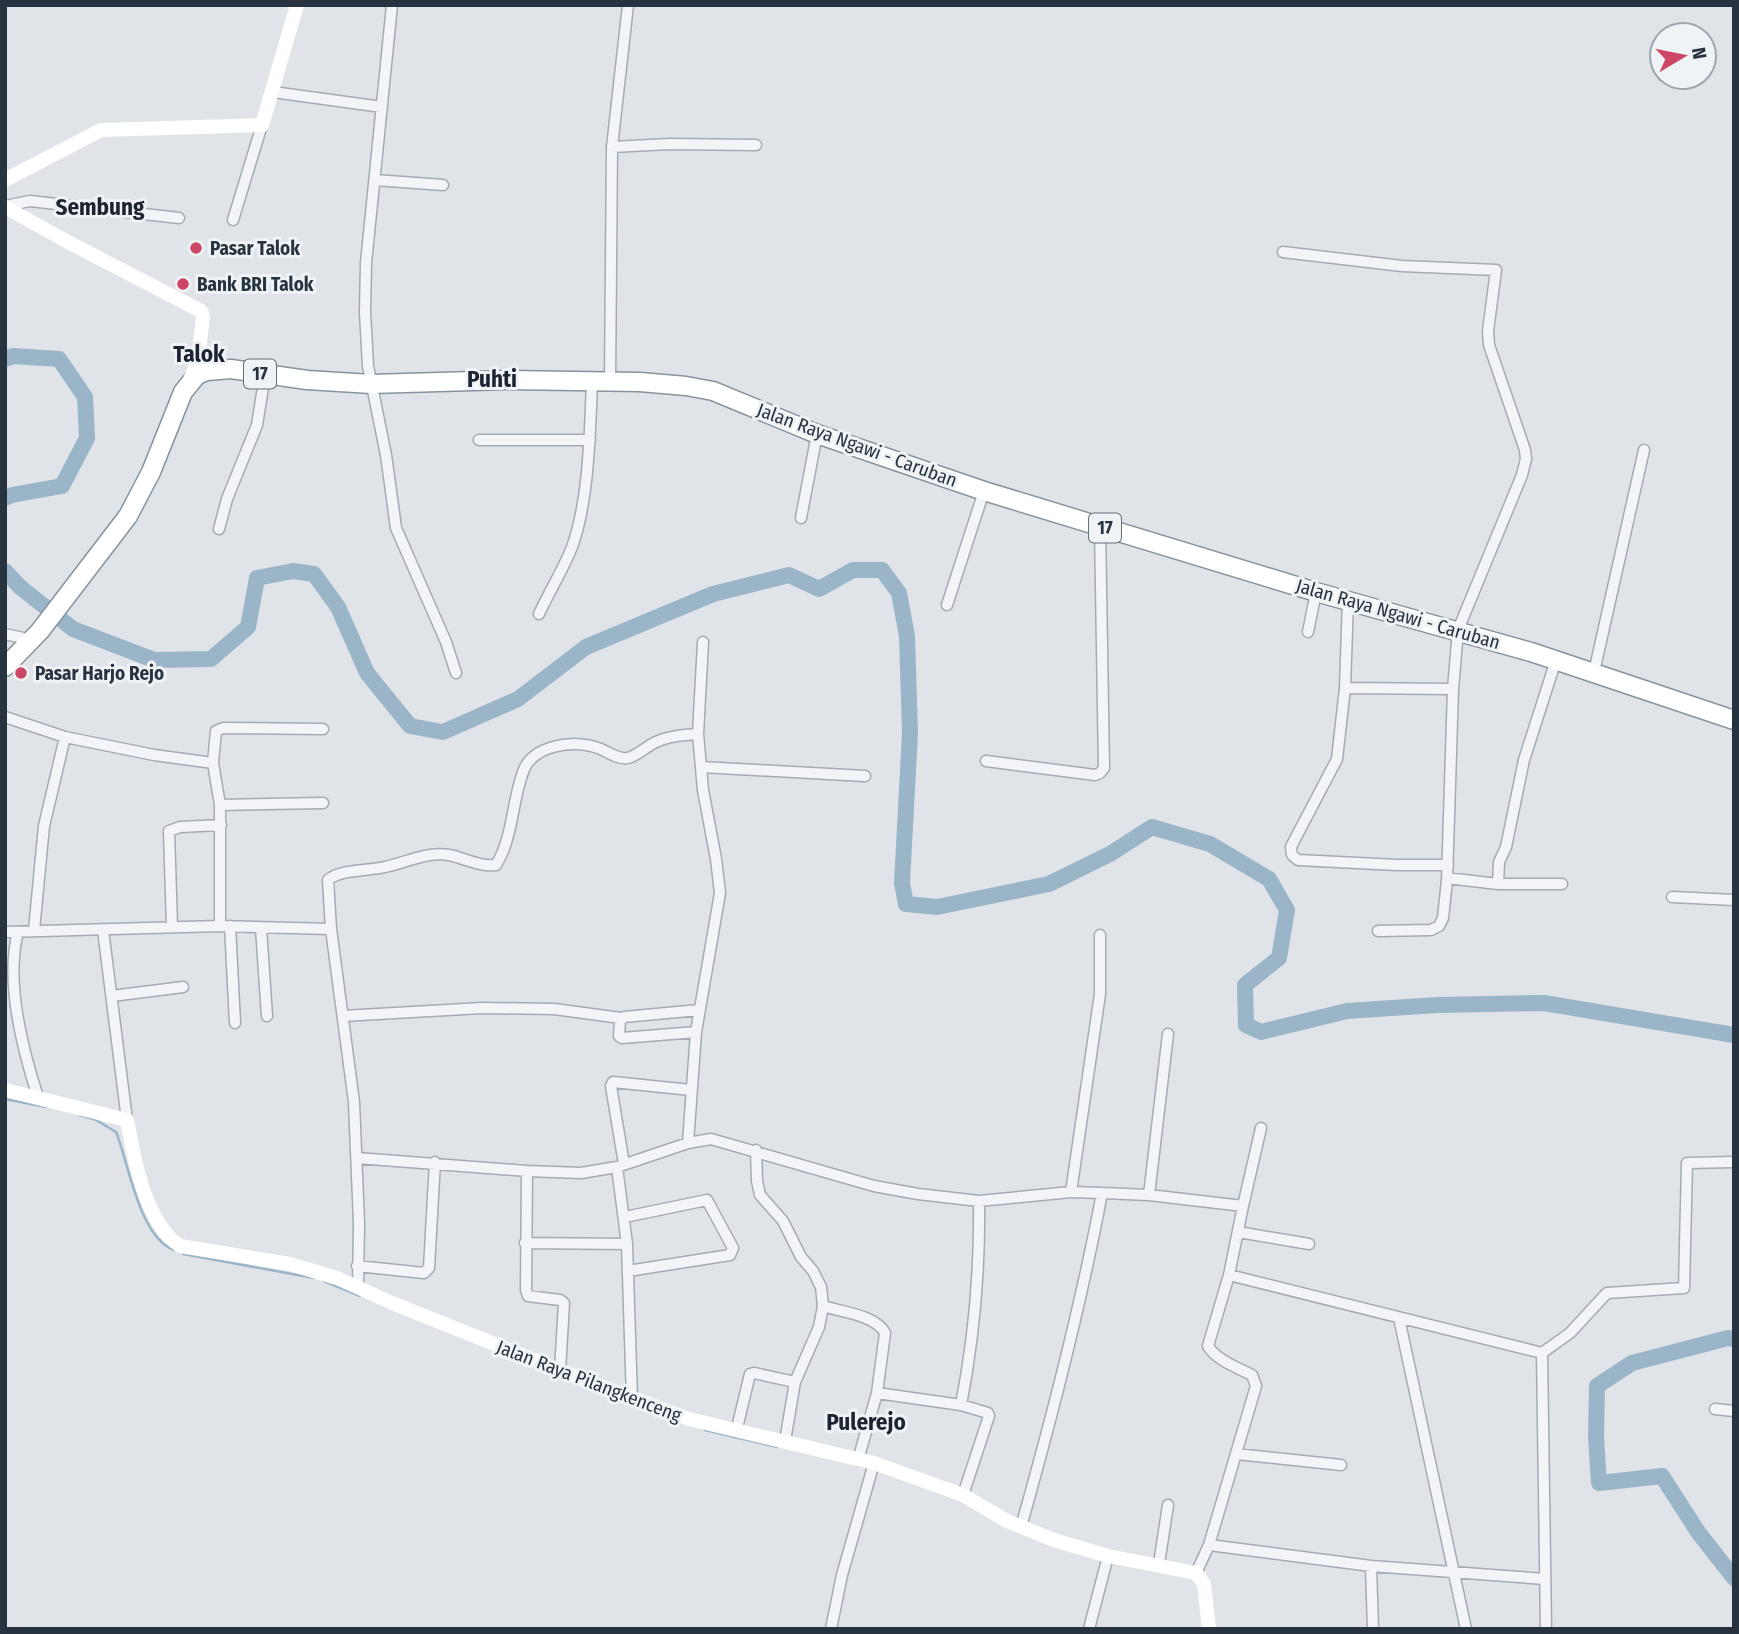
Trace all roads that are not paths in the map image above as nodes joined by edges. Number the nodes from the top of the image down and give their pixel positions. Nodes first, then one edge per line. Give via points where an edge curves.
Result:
1 (297, 5) edge
2 (392, 5) edge
3 (628, 5) edge
4 (273, 92) junction
5 (382, 107) junction
6 (262, 125) junction
7 (756, 145) dead end
8 (612, 147) junction
9 (5, 180) edge
10 (375, 180) junction
11 (443, 185) dead end
12 (5, 206) edge
13 (179, 218) dead end
14 (233, 220) dead end
15 (1283, 252) dead end
16 (199, 354) junction
17 (215, 369) junction
18 (265, 375) junction
19 (601, 382) junction
20 (371, 384) junction
21 (187, 386) junction
22 (817, 434) junction
23 (480, 440) dead end
24 (590, 440) junction
25 (1644, 450) dead end
26 (984, 491) junction
27 (801, 518) dead end
28 (1100, 526) junction
29 (219, 529) dead end
30 (1316, 592) junction
31 (1348, 599) junction
32 (947, 605) dead end
33 (539, 614) dead end
34 (1458, 630) junction
35 (1308, 632) dead end
36 (5, 634) edge
37 (36, 636) junction
38 (703, 642) dead end
39 (1556, 660) junction
40 (5, 667) edge
41 (1594, 672) junction
42 (456, 673) dead end
43 (1345, 688) junction
44 (1453, 689) junction
45 (5, 717) edge
46 (1734, 720) edge
47 (323, 729) dead end
48 (698, 734) junction
49 (65, 737) junction
50 (986, 761) dead end
51 (213, 763) junction
52 (701, 767) junction
53 (865, 776) dead end
54 (324, 803) dead end
55 (220, 806) junction
56 (221, 825) junction
57 (1447, 865) junction
58 (1447, 878) junction
59 (1498, 884) junction
60 (1562, 884) dead end
61 (1672, 897) dead end
62 (1734, 900) edge
63 (225, 926) junction
64 (172, 927) junction
65 (261, 928) junction
66 (331, 929) junction
67 (34, 930) junction
68 (103, 930) junction
69 (1378, 930) dead end
70 (5, 932) edge
71 (18, 932) junction
72 (1100, 934) dead end
73 (183, 987) dead end
74 (112, 996) junction
75 (699, 1010) junction
76 (267, 1016) dead end
77 (343, 1016) junction
78 (621, 1018) junction
79 (235, 1023) dead end
80 (696, 1032) junction
81 (1168, 1034) dead end
82 (5, 1090) edge
83 (691, 1090) junction
84 (38, 1097) junction
85 (127, 1120) junction
86 (1261, 1128) dead end
87 (688, 1143) junction
88 (756, 1150) junction
89 (357, 1158) junction
90 (1734, 1162) edge
91 (435, 1163) junction
92 (620, 1165) junction
93 (527, 1171) junction
94 (1072, 1192) junction
95 (1102, 1193) junction
96 (1149, 1195) junction
97 (979, 1201) junction
98 (1243, 1206) junction
99 (625, 1217) junction
100 (1238, 1232) junction
101 (525, 1243) junction
102 (627, 1244) junction
103 (1308, 1244) dead end
104 (357, 1266) junction
105 (628, 1271) junction
106 (1229, 1275) junction
107 (358, 1286) junction
108 (823, 1306) junction
109 (1399, 1318) junction
110 (1542, 1353) junction
111 (560, 1371) junction
112 (795, 1382) junction
113 (877, 1393) junction
114 (632, 1399) junction
115 (961, 1405) junction
116 (1715, 1409) dead end
117 (1734, 1411) edge
118 (736, 1432) junction
119 (785, 1441) junction
120 (1237, 1454) junction
121 (858, 1460) junction
122 (874, 1463) junction
123 (1341, 1465) dead end
124 (963, 1495) junction
125 (1168, 1505) dead end
126 (1021, 1527) junction
127 (1209, 1545) junction
128 (1108, 1556) junction
129 (1159, 1564) junction
130 (1371, 1566) junction
131 (1455, 1572) junction
132 (1196, 1573) junction
133 (1545, 1579) junction
134 (831, 1629) edge
135 (1089, 1629) edge
136 (1209, 1629) edge
137 (1373, 1629) edge
138 (1466, 1629) edge
139 (1546, 1629) edge

1 - 4 main road
2 - 5 street
3 - 8 street
4 - 5 street
4 - 6 main road
5 - 10 street
6 - 9 main road via 101,130
6 - 14 street
7 - 8 street
8 - 19 street
10 - 11 street
10 - 20 street via 365,287
12 - 13 street via 30,201
12 - 16 main road via 201,311
15 - 34 street via 1402,266 1496,270 1489,345 1526,459
16 - 17 main road
16 - 21 main road
17 - 18 highway, Jalan Raya Ngawi - Caruban / 17
17 - 21 highway via 197,375
18 - 20 highway, Jalan Raya Ngawi - Caruban / 17
18 - 29 street via 257,425
19 - 20 highway, Jalan Raya Ngawi - Caruban / 17
19 - 22 highway, Jalan Raya Ngawi - Caruban / 17 via 670,384 713,391
19 - 24 street
20 - 42 street via 396,528
21 - 37 highway via 138,501
22 - 26 highway, Jalan Raya Ngawi - Caruban / 17
22 - 27 street
23 - 24 street
24 - 33 street via 577,530
25 - 41 street
26 - 28 highway, Jalan Raya Ngawi - Caruban / 17
26 - 32 street
28 - 30 highway, Jalan Raya Ngawi - Caruban / 17
28 - 50 street via 1104,768 1095,775
30 - 31 highway, Jalan Raya Ngawi - Caruban / 17
30 - 35 street
31 - 34 highway, Jalan Raya Ngawi - Caruban / 17
31 - 43 street
34 - 39 highway, Jalan Raya Ngawi - Caruban / 17
34 - 44 street
36 - 37 street
37 - 40 highway
38 - 48 street
39 - 41 highway, Jalan Raya Ngawi - Caruban / 17
39 - 59 street via 1524,760 1499,862
41 - 46 highway, Jalan Raya Ngawi - Caruban / 17
43 - 44 street
43 - 57 street via 1337,759 1291,847 1292,855 1298,860
44 - 57 street
45 - 49 street
47 - 51 street via 223,728 214,736
48 - 52 street
48 - 66 street via 659,741 622,758 582,745 546,749 523,769 496,865 440,854 330,877
49 - 51 street
49 - 67 street via 44,826
51 - 55 street
52 - 53 street
52 - 75 street via 720,892
54 - 55 street
55 - 56 street
56 - 63 street
56 - 64 street via 169,831
57 - 58 street
58 - 59 street
58 - 69 street via 1439,926
59 - 60 street
61 - 62 street
63 - 64 street
63 - 65 street
63 - 79 street
64 - 68 street
65 - 66 street
65 - 76 street
66 - 77 street
67 - 68 street
67 - 71 street
68 - 74 street
70 - 71 street
71 - 84 street via 13,950 18,1008
72 - 94 street via 1100,994
73 - 74 street
74 - 85 street
75 - 78 street
75 - 80 street
77 - 78 street via 482,1008 554,1009
77 - 89 street
78 - 80 street via 622,1038
80 - 83 street
81 - 96 street
82 - 84 main road
83 - 87 street
83 - 92 street via 613,1082
84 - 85 main road
85 - 107 main road, Jalan Raya Pilangkenceng via 148,1201 173,1241 188,1249 290,1264
86 - 98 street
87 - 88 street via 711,1139
87 - 92 street
88 - 97 street via 874,1186
88 - 108 street via 760,1195 783,1221 813,1271
89 - 91 street
89 - 104 street
90 - 110 street via 1687,1163 1684,1288 1607,1293 1570,1333
91 - 93 street
91 - 104 street via 429,1268 421,1273
92 - 93 street via 581,1172
92 - 99 street
93 - 101 street
94 - 95 street
94 - 97 street
95 - 96 street
95 - 126 street
96 - 98 street
97 - 115 street via 976,1294
98 - 100 street
99 - 102 street
99 - 105 street via 707,1200 733,1248 730,1255
100 - 103 street
100 - 106 street
101 - 102 street
101 - 111 street via 527,1295 564,1303
102 - 105 street
104 - 107 street
105 - 114 street
106 - 109 street
106 - 120 street via 1208,1346 1255,1380
107 - 111 main road, Jalan Raya Pilangkenceng
108 - 112 street via 819,1327
108 - 113 street via 883,1328
109 - 110 street
109 - 131 street
110 - 133 street
111 - 114 main road, Jalan Raya Pilangkenceng
112 - 118 street via 750,1374
112 - 119 street
113 - 115 street
113 - 121 street
114 - 118 main road, Jalan Raya Pilangkenceng
115 - 124 street via 989,1416
116 - 117 street
118 - 119 main road, Jalan Raya Pilangkenceng
119 - 121 main road, Jalan Raya Pilangkenceng
120 - 123 street
120 - 127 street
121 - 122 main road, Jalan Raya Pilangkenceng
122 - 124 main road, Jalan Raya Pilangkenceng
122 - 134 street
124 - 126 main road, Jalan Raya Pilangkenceng
125 - 129 street
126 - 128 main road, Jalan Raya Pilangkenceng
127 - 130 street
127 - 132 street
128 - 129 main road, Jalan Raya Pilangkenceng
128 - 135 street
129 - 132 main road, Jalan Raya Pilangkenceng
130 - 131 street
130 - 137 street
131 - 133 street
131 - 138 street
132 - 136 main road via 1204,1584
133 - 139 street

